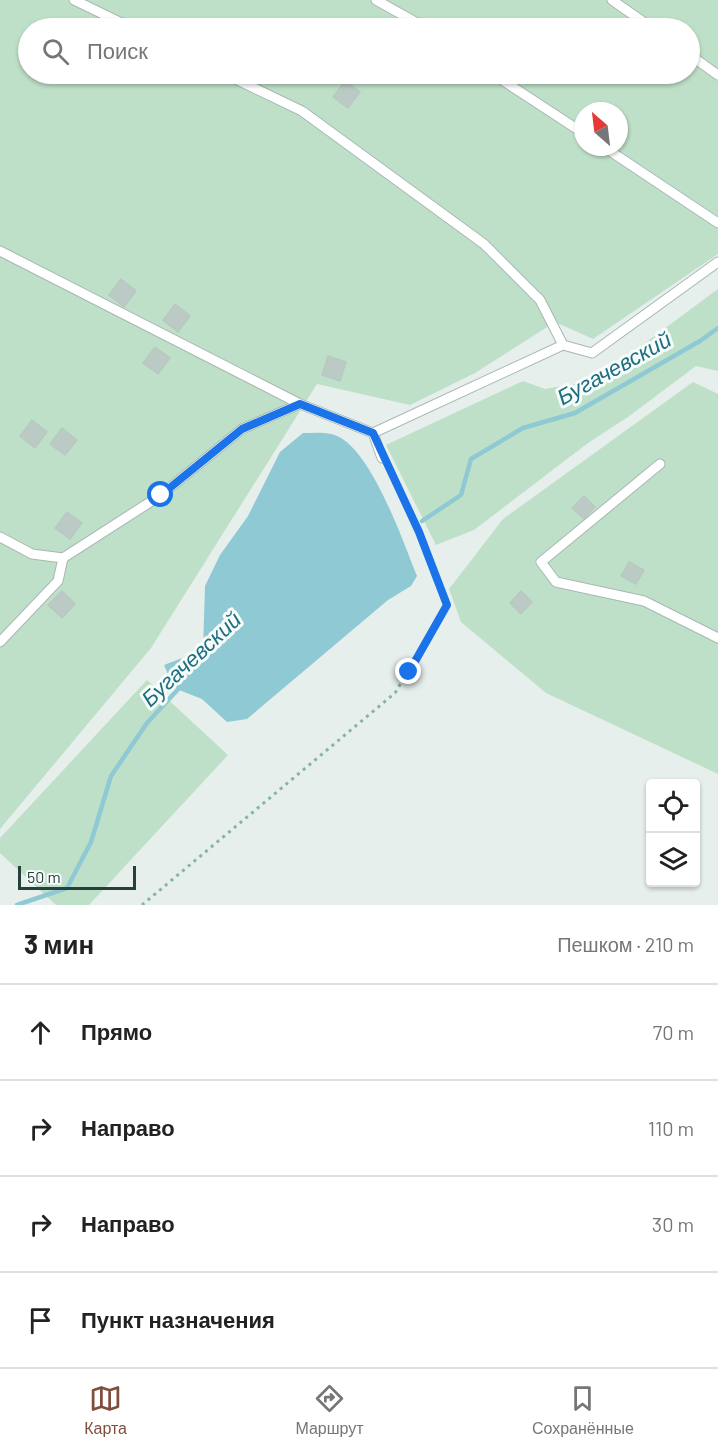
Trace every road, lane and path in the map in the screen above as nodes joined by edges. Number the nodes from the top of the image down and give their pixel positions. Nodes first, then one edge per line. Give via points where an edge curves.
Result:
1 (74, 0) edge
2 (376, 0) edge
3 (612, 0) edge
4 (111, 18) edge
5 (408, 18) edge
6 (638, 18) edge
7 (700, 62) edge
8 (718, 75) edge
9 (246, 84) edge
10 (508, 84) edge
11 (574, 127) edge
12 (618, 156) edge
13 (718, 223) edge
14 (0, 251) edge
15 (718, 262) edge
16 (562, 345) junction
17 (300, 404) junction
18 (373, 433) junction
19 (382, 458) joint
20 (660, 464) dead end
21 (0, 537) edge
22 (63, 558) junction
23 (718, 638) edge
24 (0, 642) edge
25 (142, 905) edge

1 - 4 lane
2 - 5 lane
3 - 6 lane
7 - 8 lane
9 - 16 lane via 302,111 484,244 540,300
10 - 11 lane
12 - 13 lane
14 - 17 lane
15 - 16 lane via 592,353
16 - 18 lane
17 - 18 lane
17 - 22 lane via 242,429 161,495
18 - 19 lane
19 - 25 path via 419,532 447,605 395,693
20 - 23 lane via 541,562 556,582 644,601
21 - 22 lane via 32,555
22 - 24 lane via 58,581

